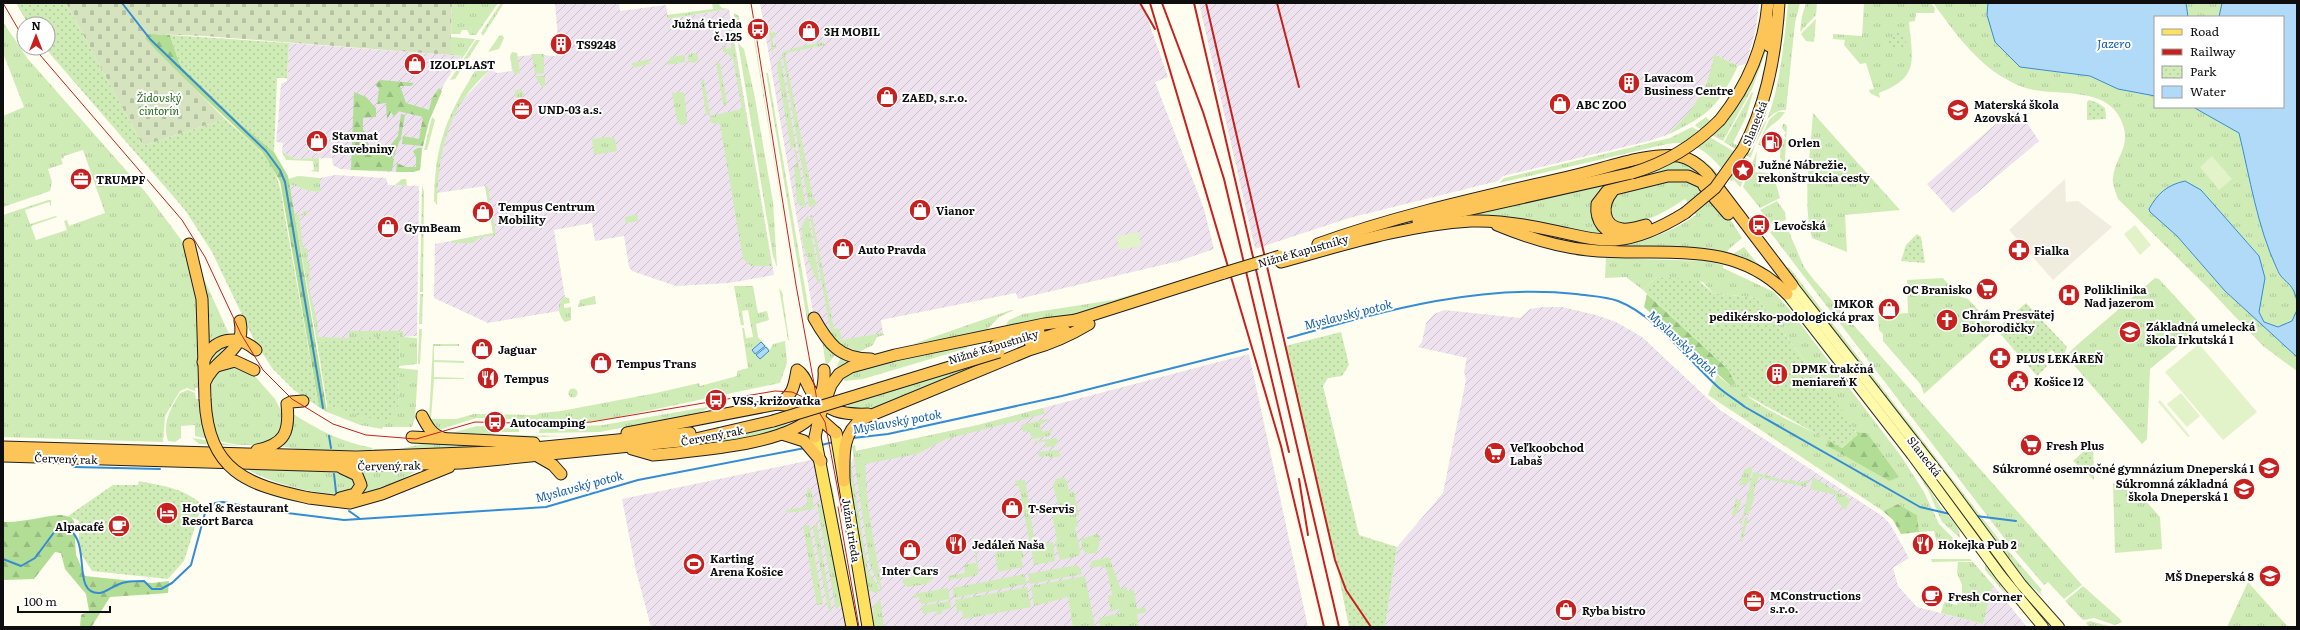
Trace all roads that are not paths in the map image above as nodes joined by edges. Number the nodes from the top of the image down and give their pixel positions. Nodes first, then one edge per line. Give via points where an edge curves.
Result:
1 (1768, 3) edge
2 (1779, 3) edge
3 (1767, 16) junction
4 (1740, 148) junction
5 (1701, 183) junction
6 (1615, 188) junction
7 (1720, 190) junction
8 (1683, 210) junction
9 (1488, 221) junction
10 (1635, 235) junction
11 (189, 244) dead end
12 (1318, 244) junction
13 (1280, 259) junction
14 (1190, 288) junction
15 (1790, 289) junction
16 (814, 318) dead end
17 (240, 321) dead end
18 (1088, 324) junction
19 (240, 340) junction
20 (998, 344) junction
21 (256, 350) dead end
22 (884, 358) junction
23 (202, 364) junction
24 (214, 367) junction
25 (254, 370) dead end
26 (824, 370) dead end
27 (205, 382) junction
28 (303, 401) dead end
29 (821, 403) junction
30 (777, 404) junction
31 (873, 414) junction
32 (817, 415) junction
33 (422, 416) dead end
34 (772, 418) junction
35 (782, 434) junction
36 (836, 434) joint
37 (412, 437) dead end
38 (446, 438) junction
39 (815, 438) joint
40 (602, 442) junction
41 (3, 447) edge
42 (627, 448) junction
43 (841, 448) junction
44 (568, 449) junction
45 (243, 453) junction
46 (818, 455) junction
47 (3, 456) edge
48 (538, 457) junction
49 (461, 463) junction
50 (338, 466) junction
51 (844, 480) joint
52 (322, 501) junction
53 (852, 627) edge
54 (868, 627) edge
55 (2043, 627) edge
56 (2059, 627) edge

1 - 3 highway
2 - 4 highway, Slanecká via 1770,75 1756,122
3 - 4 highway via 1770,33 1764,74
3 - 12 highway, Nižné Kapustníky, bridge via 1754,66 1742,89 1720,120 1701,138 1679,153 1632,173
4 - 8 highway via 1709,185
5 - 6 highway via 1688,176 1674,176
5 - 7 highway
5 - 15 highway
6 - 8 highway via 1606,202 1605,210 1608,220 1619,228 1646,225
6 - 10 highway via 1607,191 1599,200 1596,211 1599,222 1608,231 1618,235
7 - 12 highway via 1707,173 1691,161 1679,156 1654,157 1461,201
7 - 15 highway
8 - 10 highway via 1659,228
9 - 10 highway, Nižné Kapustníky via 1525,225 1591,239 1615,240
9 - 13 highway, Nižné Kapustníky via 1443,224 1397,232
9 - 15 highway via 1524,236 1588,250 1682,252 1721,256 1753,268
11 - 23 highway via 202,299
12 - 13 highway, Nižné Kapustníky
13 - 14 highway, Nižné Kapustníky, bridge
14 - 18 highway, Nižné Kapustníky
14 - 20 highway, Nižné Kapustníky
15 - 55 main road, Slanecká via 2001,576
15 - 56 main road, Slanecká via 1965,509 2021,584
16 - 22 highway via 830,344 841,352 858,358
17 - 19 highway
18 - 20 highway, Nižné Kapustníky
18 - 31 highway via 1053,343 1029,350
19 - 21 highway
19 - 23 highway via 225,340 216,344 206,354
19 - 24 highway via 236,348
20 - 22 highway via 971,340
20 - 34 highway, Nižné Kapustníky, bridge
22 - 29 highway via 841,372
23 - 27 highway
24 - 25 highway via 235,361
24 - 27 highway
26 - 29 highway
27 - 52 highway, bridge via 209,431 226,463 246,480 263,487
28 - 45 highway via 287,404 288,426 278,442 268,448
29 - 30 highway via 798,370 792,392 788,398
29 - 31 highway via 842,413
29 - 32 highway
30 - 32 highway via 794,406
30 - 40 highway via 630,432
31 - 43 highway via 856,423
32 - 35 highway
32 - 36 highway
32 - 39 highway
33 - 38 highway via 430,430 438,437
34 - 40 highway, Červený rak via 690,433
34 - 42 highway, Červený rak via 703,438
35 - 42 highway via 737,445 665,454 642,453
35 - 46 highway via 804,441
36 - 43 main road
37 - 38 highway
38 - 44 highway
39 - 46 main road, Južná trieda
40 - 44 highway, Červený rak
41 - 45 highway, Červený rak
42 - 44 highway, Červený rak
43 - 51 highway
44 - 45 highway, Červený rak via 356,457
44 - 48 highway, Červený rak
44 - 48 highway via 561,474 553,465
46 - 53 main road, Južná trieda
47 - 50 highway, Červený rak
48 - 49 highway, Červený rak
49 - 50 highway, Červený rak
49 - 52 highway via 364,500 350,503
50 - 52 highway via 357,475 360,488 352,496
51 - 54 main road, Južná trieda

